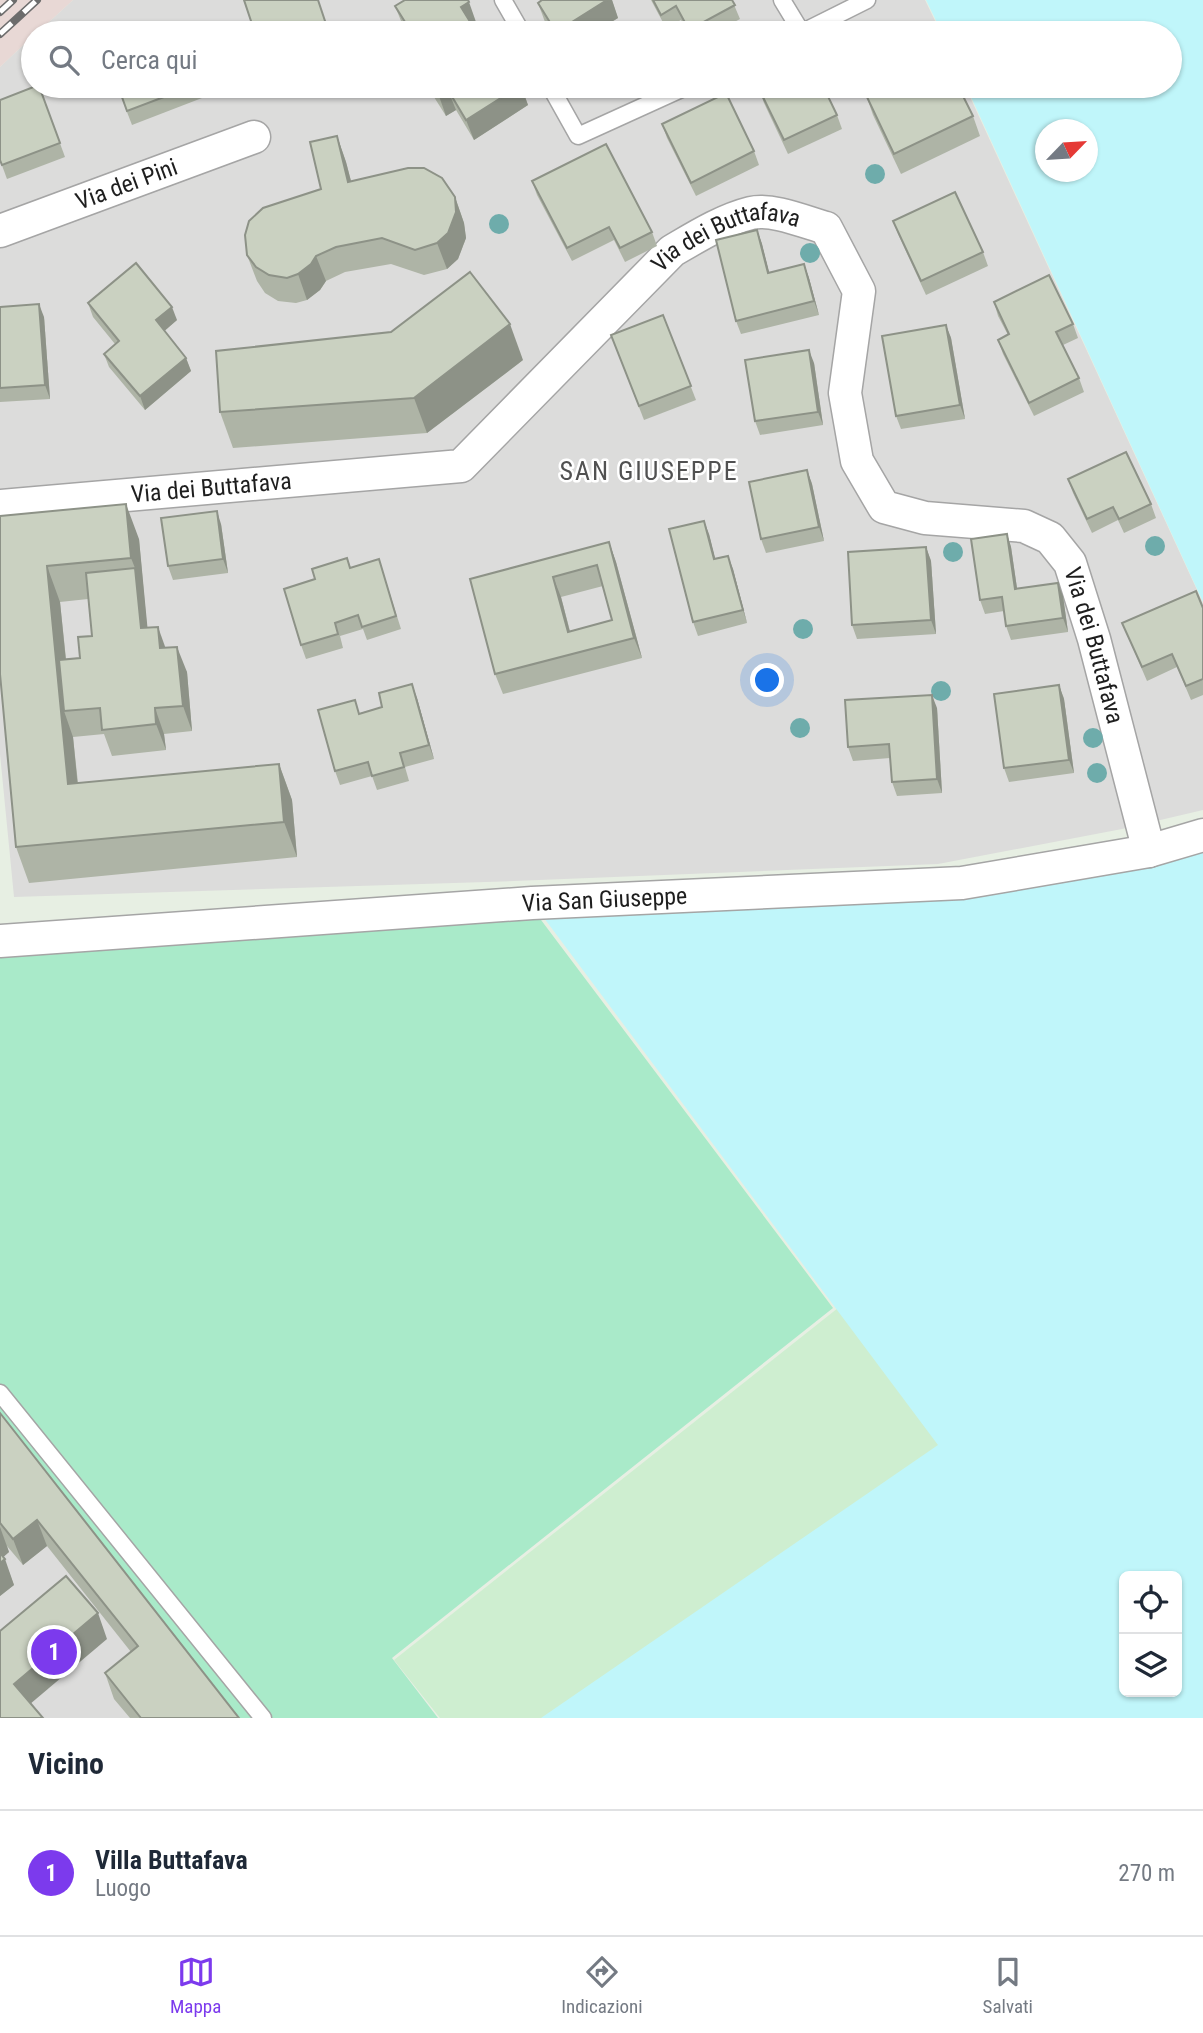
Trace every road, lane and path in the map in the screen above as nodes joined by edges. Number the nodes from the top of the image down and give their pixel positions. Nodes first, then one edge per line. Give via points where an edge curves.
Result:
1 (503, 0) edge
2 (782, 0) edge
3 (867, 0) edge
4 (515, 21) edge
5 (795, 21) edge
6 (826, 21) edge
7 (557, 98) edge
8 (662, 98) edge
9 (254, 137) dead end
10 (0, 232) edge
11 (0, 506) edge
12 (1203, 835) edge
13 (1149, 851) junction
14 (0, 941) edge
15 (0, 1393) edge
16 (263, 1718) edge

1 - 4 lane
2 - 5 lane
3 - 6 lane
7 - 8 lane via 578,136
9 - 10 street, Via dei Pini
11 - 13 street, Via dei Buttafava via 461,466 672,251 709,229 753,212 789,216 826,228 859,291 845,393 857,461 884,507 925,518 1024,526 1051,538 1070,562
12 - 13 street, Via San Giuseppe
13 - 14 street, Via San Giuseppe via 962,883 532,903
15 - 16 lane

